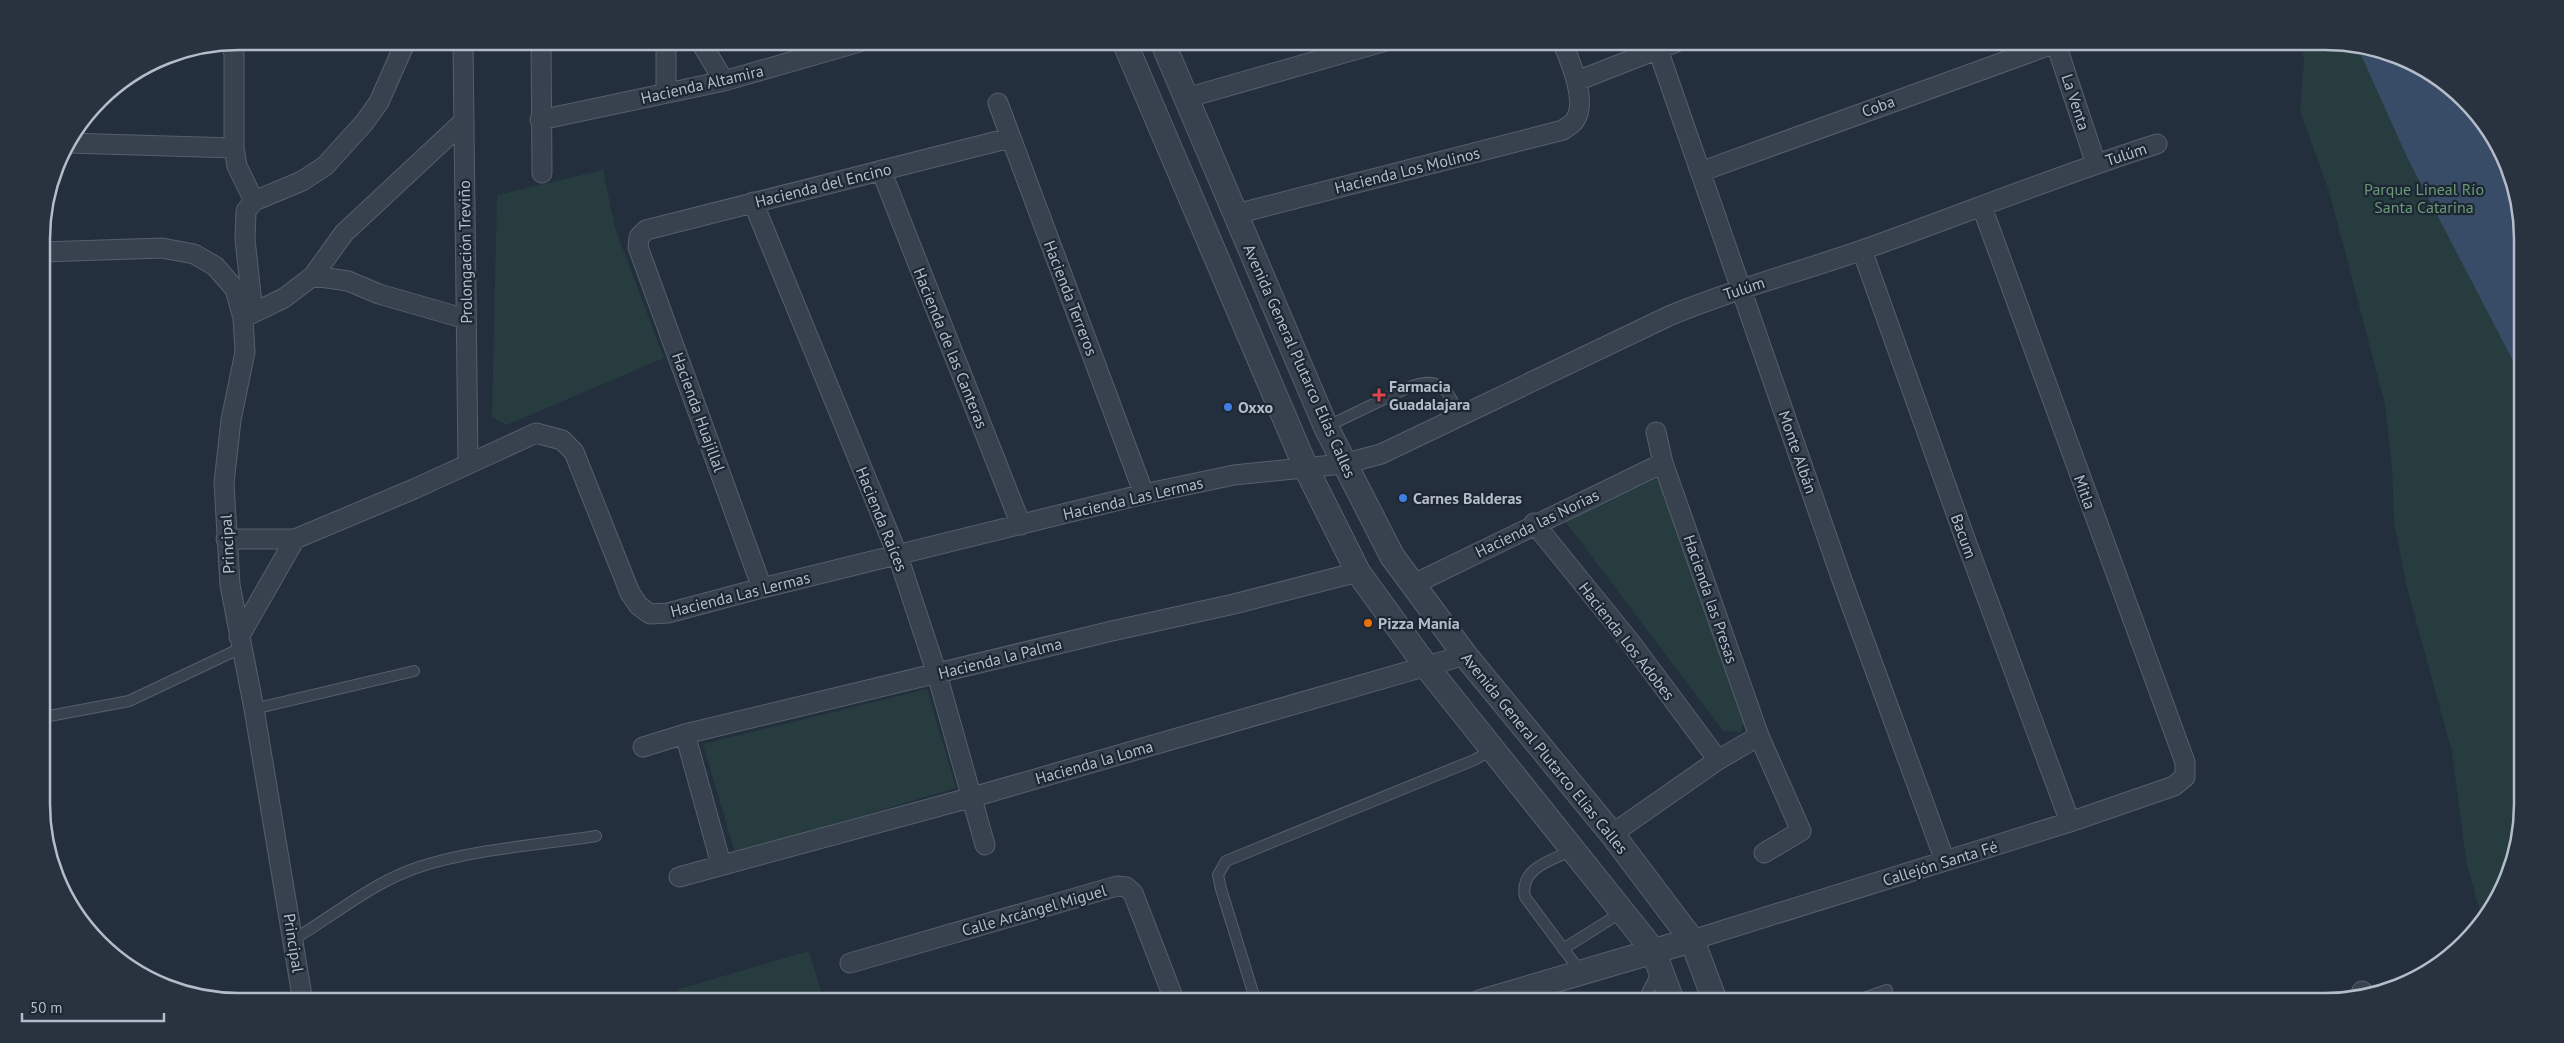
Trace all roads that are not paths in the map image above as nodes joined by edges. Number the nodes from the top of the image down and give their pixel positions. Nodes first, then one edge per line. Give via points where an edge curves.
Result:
1 (233, 50) edge
2 (402, 50) edge
3 (463, 50) edge
4 (541, 50) edge
5 (666, 50) edge
6 (705, 50) edge
7 (819, 50) edge
8 (1128, 50) edge
9 (1165, 50) edge
10 (1166, 50) edge
11 (1354, 50) edge
12 (1565, 50) edge
13 (1646, 50) edge
14 (1659, 50) edge
15 (2034, 50) edge
16 (2059, 50) edge
17 (1137, 72) junction
18 (724, 81) junction
19 (1577, 81) junction
20 (666, 93) junction
21 (1186, 98) junction
22 (998, 103) dead end
23 (540, 120) junction
24 (463, 122) junction
25 (1010, 138) junction
26 (76, 143) edge
27 (2157, 144) dead end
28 (234, 148) junction
29 (2096, 164) junction
30 (881, 170) junction
31 (1700, 172) junction
32 (542, 173) dead end
33 (254, 201) junction
34 (753, 202) junction
35 (1982, 207) junction
36 (1236, 214) junction
37 (639, 237) joint
38 (1862, 250) junction
39 (50, 252) edge
40 (314, 276) junction
41 (1741, 289) junction
42 (248, 316) junction
43 (466, 320) junction
44 (1460, 416) junction
45 (1326, 427) junction
46 (1656, 432) dead end
47 (1663, 463) junction
48 (468, 464) junction
49 (1344, 464) junction
50 (1306, 468) junction
51 (1144, 494) junction
52 (1534, 524) junction
53 (1021, 525) junction
54 (226, 539) junction
55 (295, 539) junction
56 (898, 556) junction
57 (1358, 572) junction
58 (1412, 585) junction
59 (762, 588) junction
60 (240, 642) junction
61 (1465, 655) junction
62 (1426, 666) junction
63 (414, 671) dead end
64 (937, 674) junction
65 (254, 709) junction
66 (50, 716) edge
67 (685, 734) junction
68 (1759, 736) junction
69 (644, 747) dead end
70 (1492, 750) junction
71 (1718, 760) junction
72 (2184, 777) joint
73 (973, 797) junction
74 (2070, 822) junction
75 (1612, 834) junction
76 (596, 836) dead end
77 (985, 845) dead end
78 (1573, 850) junction
79 (1764, 854) dead end
80 (1945, 861) junction
81 (721, 864) junction
82 (680, 876) dead end
83 (1622, 912) junction
84 (294, 940) junction
85 (1692, 940) junction
86 (1563, 949) junction
87 (1656, 959) junction
88 (850, 963) dead end
89 (1580, 972) junction
90 (1887, 990) dead end
91 (302, 993) edge
92 (1168, 993) edge
93 (1253, 993) edge
94 (1510, 993) edge
95 (1646, 993) edge
96 (1669, 993) edge
97 (1712, 993) edge
98 (1878, 993) edge

1 - 28 street
2 - 33 street via 379,102 325,166 302,181
3 - 24 street, Prolongación Treviño
4 - 23 street
5 - 20 street
6 - 18 street
7 - 18 street, Hacienda Altamira
8 - 17 street, Avenida General Plutarco Elías Calles
9 - 17 street
10 - 21 street, Avenida General Plutarco Elías Calles
11 - 21 street
12 - 19 street
13 - 19 street
14 - 31 street, Monte Albán
15 - 31 street, Coba
16 - 29 street, La Venta
17 - 50 street, Avenida General Plutarco Elías Calles
18 - 20 street, Hacienda Altamira
19 - 36 street, Hacienda Los Molinos via 1579,109 1575,121 1563,130
20 - 23 street, Hacienda Altamira
21 - 36 street, Avenida General Plutarco Elías Calles
22 - 25 street, Hacienda Terreros
23 - 32 street
24 - 40 street via 344,233
24 - 43 street, Prolongación Treviño
25 - 30 street, Hacienda del Encino
25 - 51 street, Hacienda Terreros
26 - 28 street
27 - 29 street, Tulúm
28 - 33 street via 237,166
29 - 35 street, Tulúm
30 - 34 street, Hacienda del Encino
30 - 53 street, Hacienda de las Canteras
31 - 41 street, Monte Albán
33 - 42 street via 244,220
34 - 37 street, Hacienda del Encino via 646,230
34 - 56 street, Hacienda Raíces
35 - 38 street, Tulúm
35 - 72 street, Mitla via 2185,762
36 - 45 street, Avenida General Plutarco Elías Calles
37 - 59 street, Hacienda Huajillal via 638,247
38 - 41 street, Tulúm
38 - 74 street, Bacum
39 - 42 street, Principal via 162,248 194,254 215,266 235,289
40 - 42 street via 284,298
40 - 43 street via 348,282
41 - 44 street, Tulúm via 1669,316
41 - 80 street, Monte Albán via 1842,580
42 - 54 street, Principal via 224,483
43 - 48 street, Prolongación Treviño
44 - 45 lane via 1451,396 1434,381 1407,388
44 - 49 street, Tulúm via 1381,454
45 - 49 street, Avenida General Plutarco Elías Calles
46 - 47 street, Hacienda las Presas
47 - 52 street, Hacienda las Norias
47 - 68 street, Hacienda las Presas
48 - 55 street, Hacienda Las Lermas
48 - 59 street, Hacienda Las Lermas via 536,433 562,440 574,452 630,593 650,614 668,613
49 - 50 street, Hacienda Las Lermas
49 - 58 street, Avenida General Plutarco Elías Calles via 1392,556
50 - 51 street, Hacienda Las Lermas via 1234,475
50 - 57 street, Avenida General Plutarco Elías Calles
51 - 53 street, Hacienda Las Lermas
52 - 58 street, Hacienda las Norias
52 - 71 street, Hacienda Los Adobes via 1631,643
53 - 56 street, Hacienda Las Lermas
54 - 55 street, Hacienda Las Lermas
54 - 60 street, Principal
55 - 60 street
56 - 59 street, Hacienda Las Lermas
56 - 64 street, Hacienda Raíces
57 - 62 street, Avenida General Plutarco Elías Calles
57 - 64 street, Hacienda la Palma
58 - 61 street, Avenida General Plutarco Elías Calles
60 - 65 street, Principal
60 - 66 lane via 129,701
61 - 62 street, Hacienda la Loma
61 - 75 street, Avenida General Plutarco Elías Calles
62 - 70 street, Avenida General Plutarco Elías Calles
62 - 73 street, Hacienda la Loma
63 - 65 lane
64 - 67 street, Hacienda la Palma
64 - 73 street, Hacienda Raíces
65 - 84 street, Principal
67 - 69 street, Hacienda la Palma
67 - 81 street
68 - 71 street
68 - 79 street, Hacienda las Presas via 1801,831
70 - 78 street, Avenida General Plutarco Elías Calles
70 - 93 lane via 1226,861 1218,874 1221,889
71 - 75 street
72 - 74 street, Callejón Santa Fé via 2174,786
73 - 77 street, Hacienda Raíces
73 - 81 street, Hacienda la Loma
74 - 80 street, Callejón Santa Fé
75 - 85 street, Avenida General Plutarco Elías Calles
76 - 84 lane via 454,858 418,868 383,883
78 - 83 street, Avenida General Plutarco Elías Calles
78 - 86 lane via 1536,868 1523,887 1525,897
80 - 85 street, Callejón Santa Fé
81 - 82 street, Hacienda la Loma
83 - 86 lane
83 - 87 street, Avenida General Plutarco Elías Calles
84 - 91 street, Principal
85 - 87 street
85 - 97 street, Avenida General Plutarco Elías Calles
86 - 89 lane
87 - 89 street
87 - 95 lane
87 - 96 street, Avenida General Plutarco Elías Calles
88 - 92 street, Calle Arcángel Miguel via 1117,886 1126,887 1133,894
89 - 94 street
90 - 98 lane

